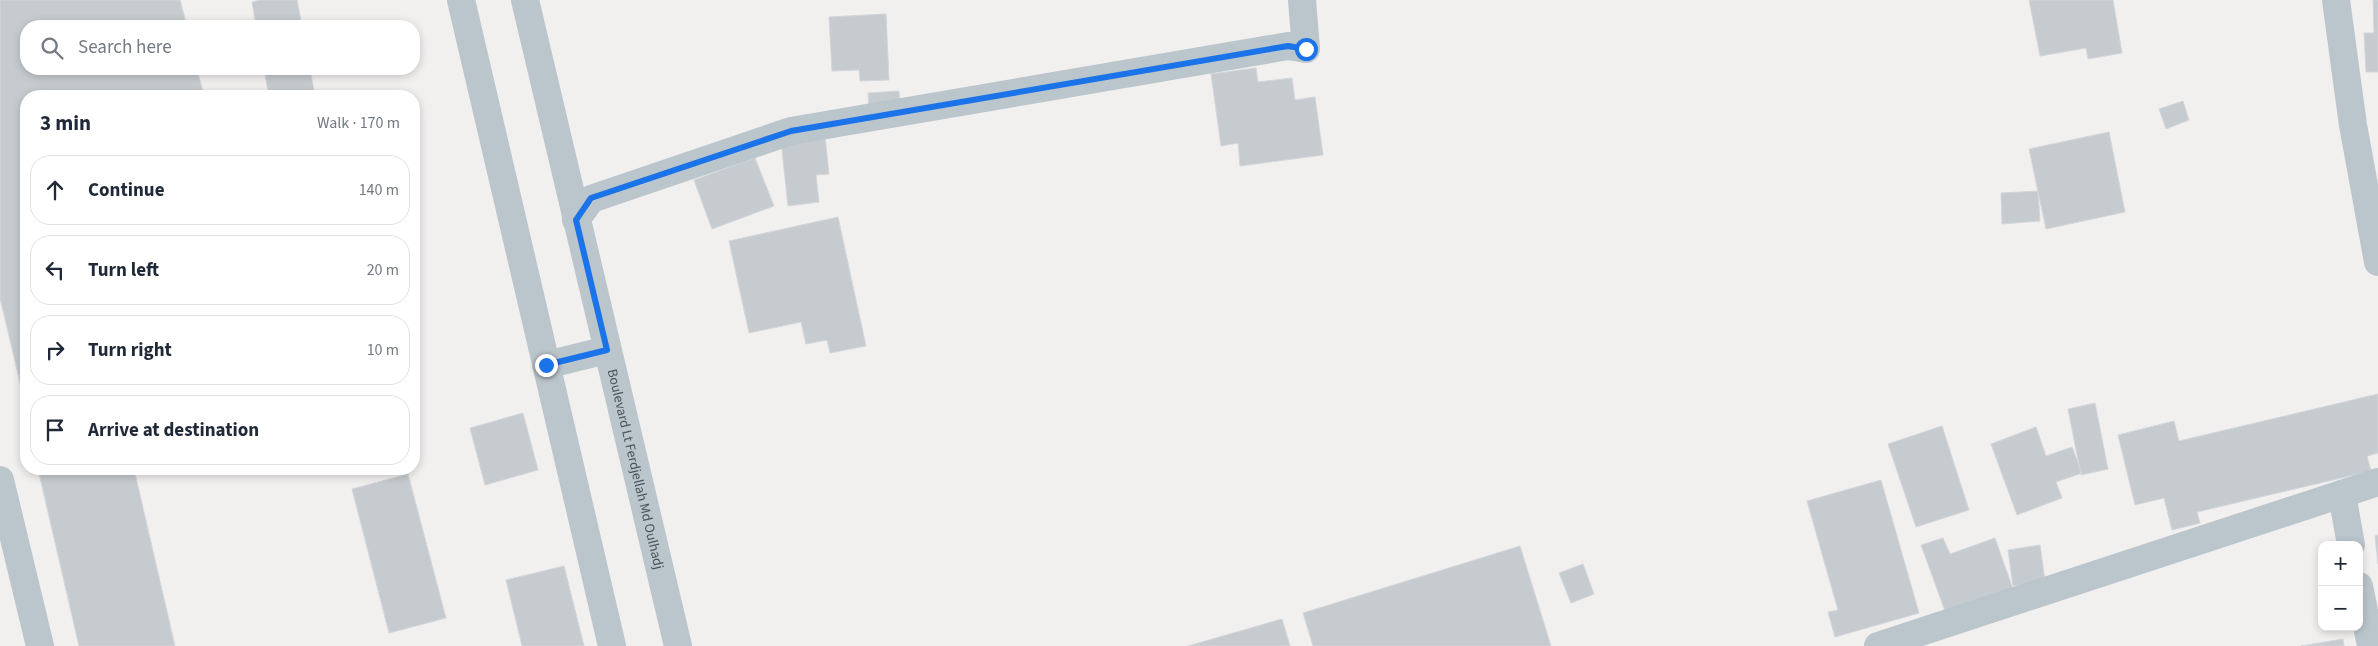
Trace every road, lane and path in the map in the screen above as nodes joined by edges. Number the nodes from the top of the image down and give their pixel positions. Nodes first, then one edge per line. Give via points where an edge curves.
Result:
1 (461, 0) edge
2 (525, 0) edge
3 (1302, 0) edge
4 (2336, 0) edge
5 (576, 220) junction
6 (2378, 262) edge
7 (607, 350) junction
8 (546, 365) junction
9 (0, 480) edge
10 (2378, 482) edge
11 (2342, 494) junction
12 (2350, 541) edge
13 (2363, 606) edge
14 (40, 646) edge
15 (612, 646) edge
16 (678, 646) edge
17 (1878, 646) edge
18 (2371, 646) edge

1 - 8 street
2 - 5 street, Boulevard Lt Ferdjellah Md Oulhadj
3 - 5 street via 1306,49 1288,46 791,131 591,198
4 - 6 street via 2353,125
5 - 7 street, Boulevard Lt Ferdjellah Md Oulhadj
7 - 8 street
7 - 16 street, Boulevard Lt Ferdjellah Md Oulhadj
8 - 15 street
9 - 14 street
10 - 11 street
11 - 12 street
11 - 17 street
13 - 18 street

